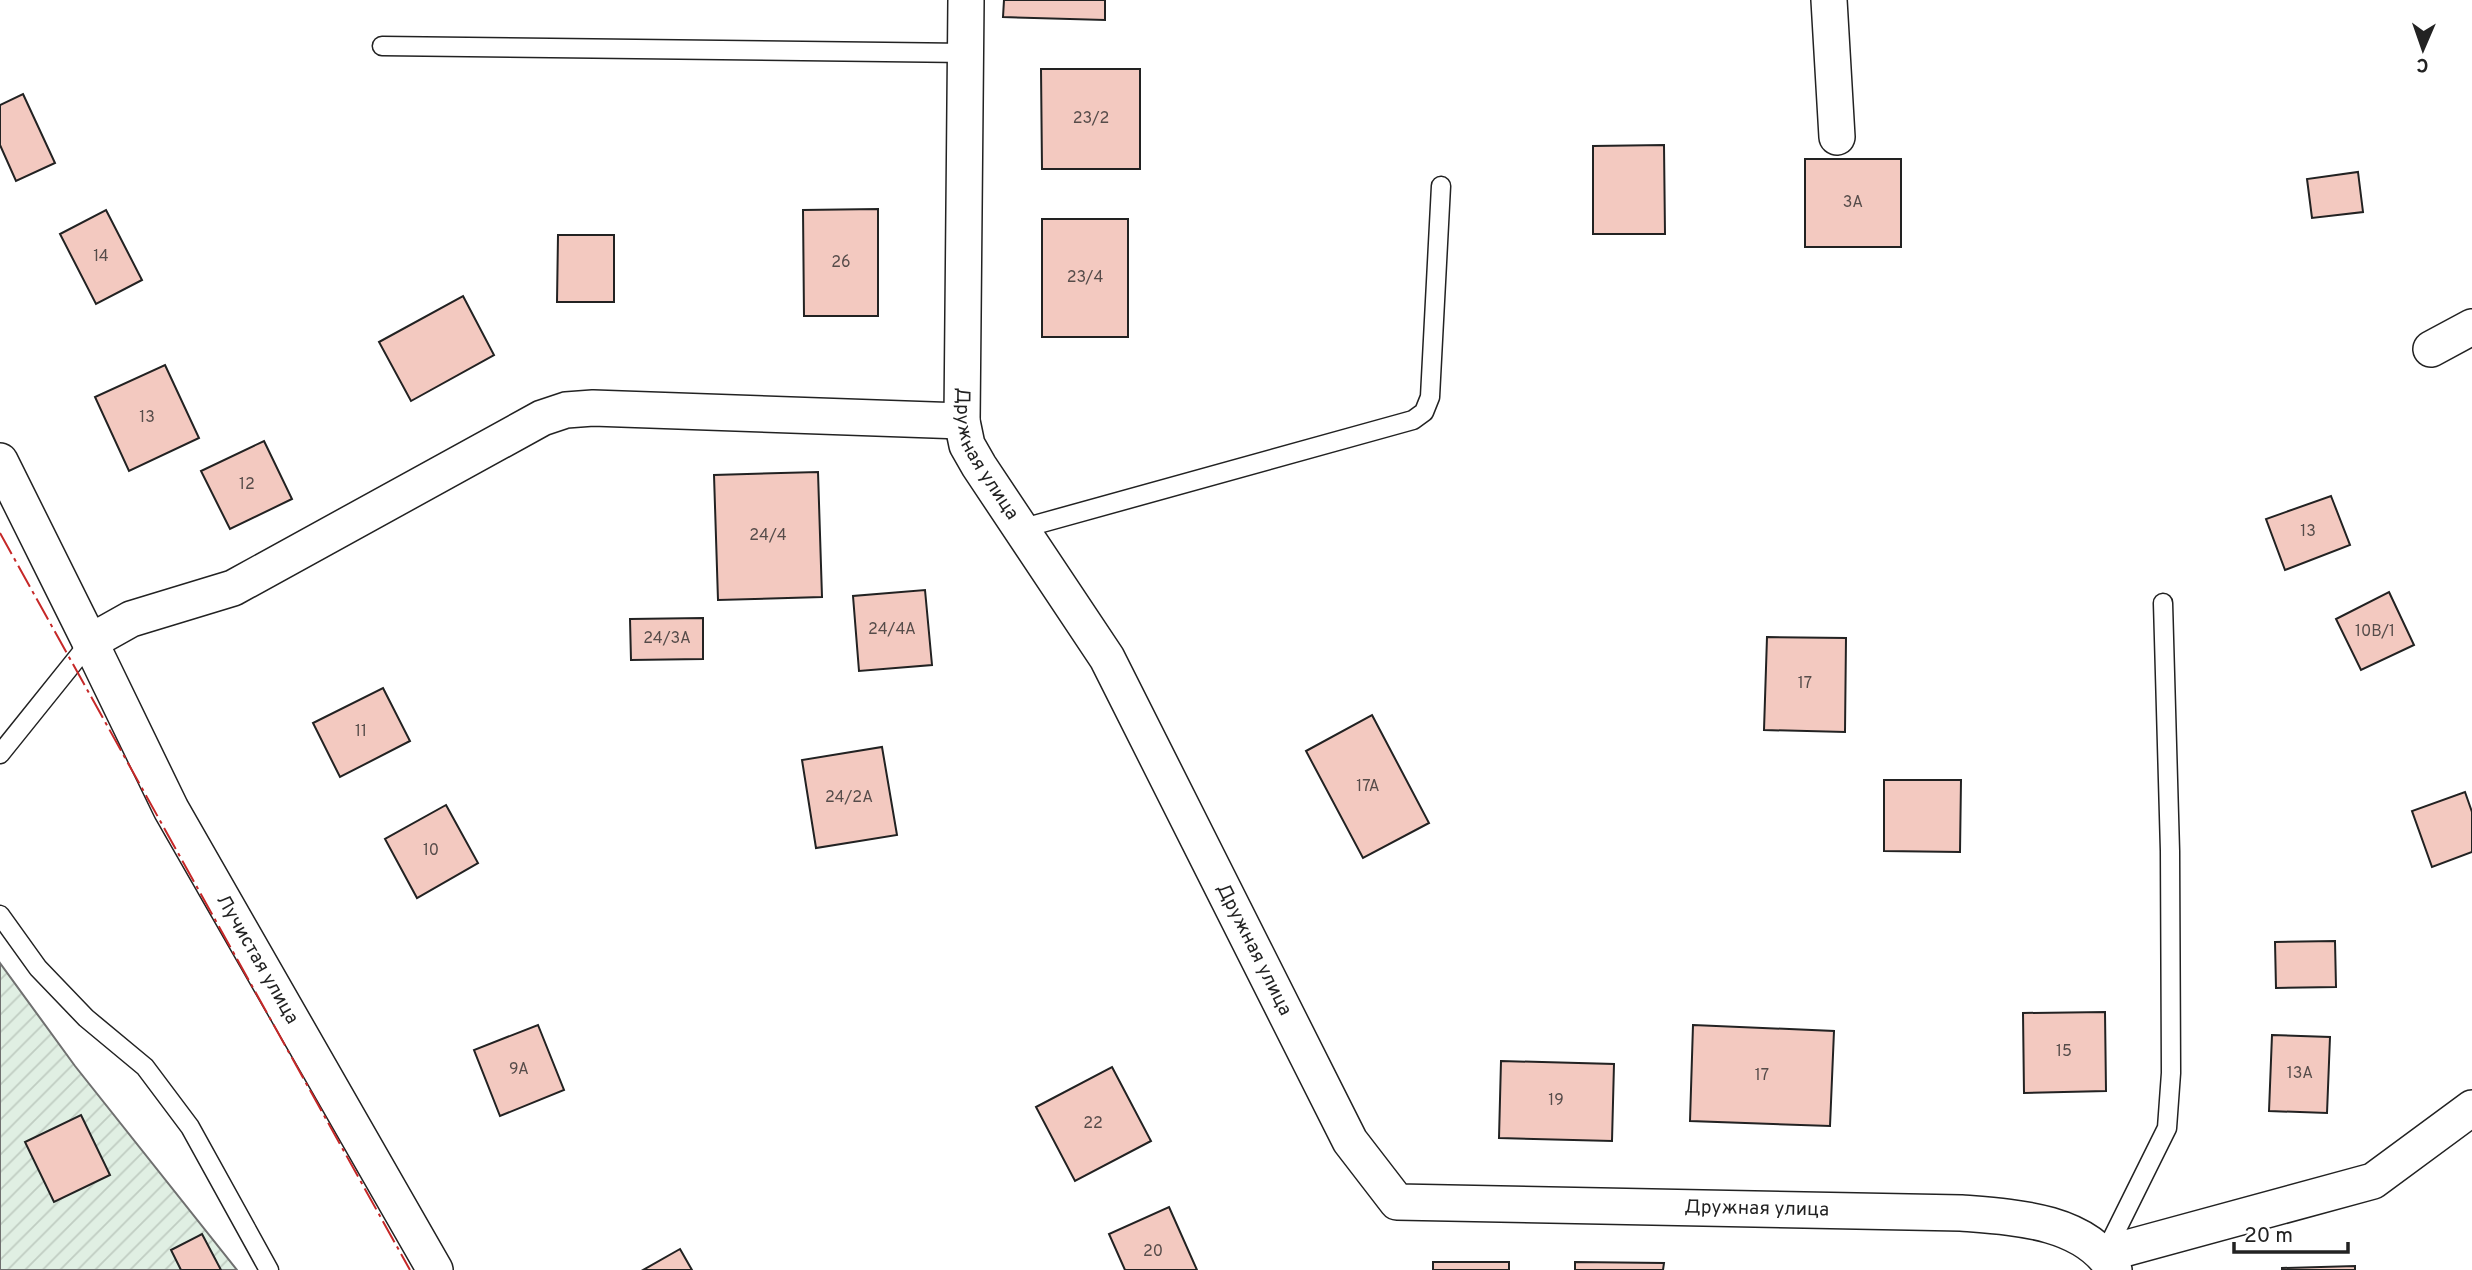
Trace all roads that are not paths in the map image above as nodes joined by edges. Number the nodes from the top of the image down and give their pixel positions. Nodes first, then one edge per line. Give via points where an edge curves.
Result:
1 (966, 0) edge
2 (1829, 0) edge
3 (382, 46) dead end
4 (967, 53) junction
5 (1837, 137) dead end
6 (1441, 187) dead end
7 (2472, 327) edge
8 (2431, 349) dead end
9 (962, 421) junction
10 (0, 461) edge
11 (1020, 529) junction
12 (2163, 603) dead end
13 (90, 642) junction
14 (0, 754) edge
15 (0, 915) edge
16 (2472, 1108) edge
17 (2109, 1262) edge
18 (269, 1270) edge
19 (435, 1270) edge

1 - 4 street, Дружная улица
2 - 5 street
3 - 4 lane
4 - 9 street, Дружная улица
6 - 11 lane via 1430,397 1424,412 1413,420
7 - 8 street
9 - 11 street, Дружная улица via 978,466
9 - 13 street via 566,410 542,418 233,588 131,619
10 - 13 street, Лучистая улица
11 - 17 street, Дружная улица via 1107,658 1350,1141 1397,1202 2017,1217 2070,1233
12 - 17 lane via 2170,851 2167,1128
13 - 14 lane
13 - 19 street, Лучистая улица via 171,810
15 - 18 lane via 38,968 86,1018 145,1068 183,1117
16 - 17 street via 2373,1181

